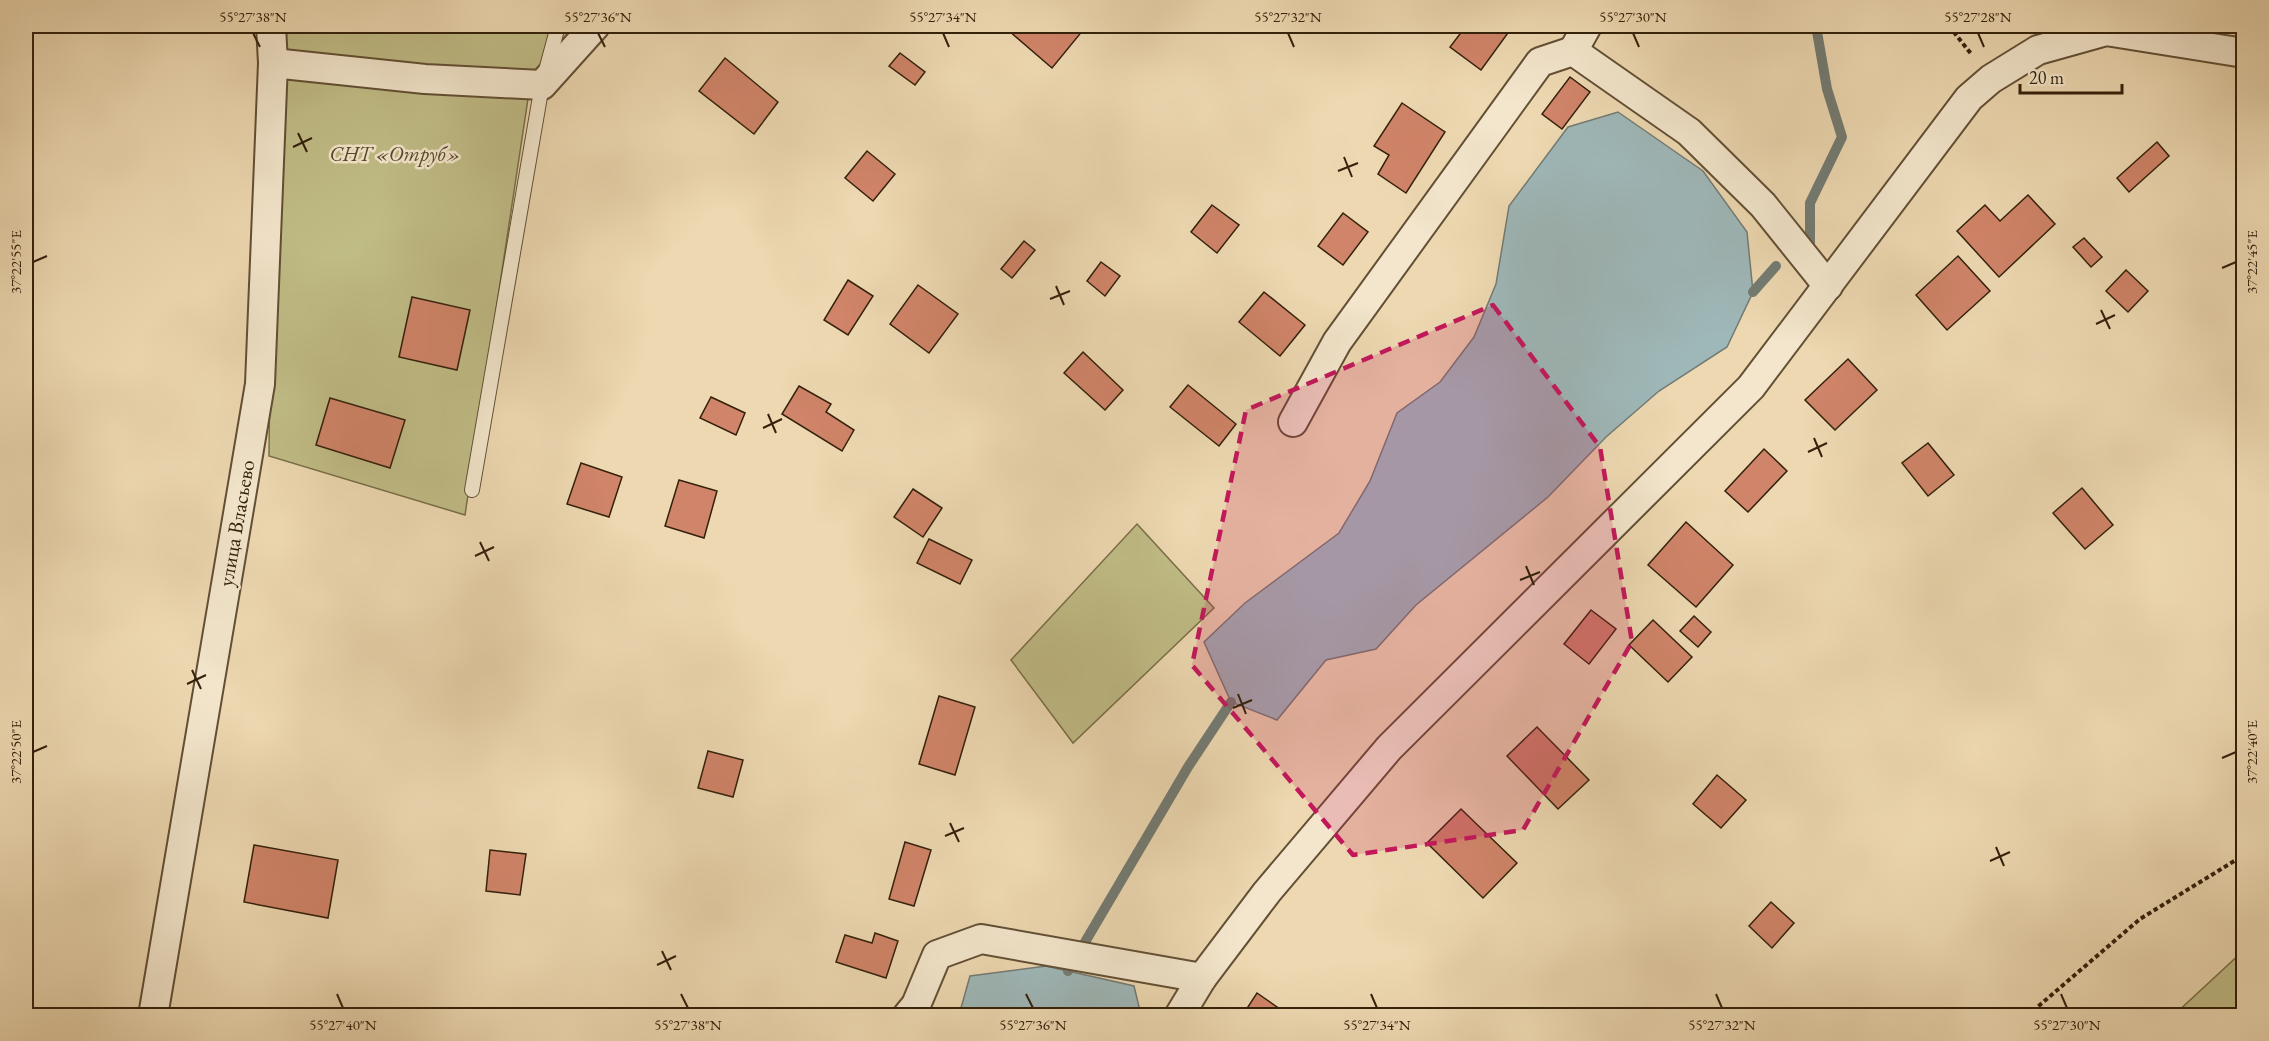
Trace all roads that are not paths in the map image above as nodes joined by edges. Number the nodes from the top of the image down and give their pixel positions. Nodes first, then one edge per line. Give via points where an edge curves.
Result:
1 (271, 26) edge
2 (558, 26) edge
3 (595, 26) edge
4 (1587, 26) edge
5 (1573, 51) junction
6 (2244, 53) edge
7 (273, 63) junction
8 (542, 86) junction
9 (1828, 286) junction
10 (1293, 422) dead end
11 (472, 490) dead end
12 (1202, 978) junction
13 (153, 1016) edge
14 (907, 1016) edge
15 (1179, 1016) edge

1 - 7 street, улица Власьево
2 - 8 lane
3 - 8 street
4 - 5 street
5 - 9 street via 1689,132 1763,205
5 - 10 street via 1540,62 1336,342
6 - 9 street via 2106,31 2038,50 1991,79 1970,98
7 - 8 street
7 - 13 street, улица Власьево via 260,384
8 - 11 lane
9 - 12 street via 1751,387 1389,748 1266,892
12 - 14 street via 981,939 937,955 916,1005
12 - 15 street

